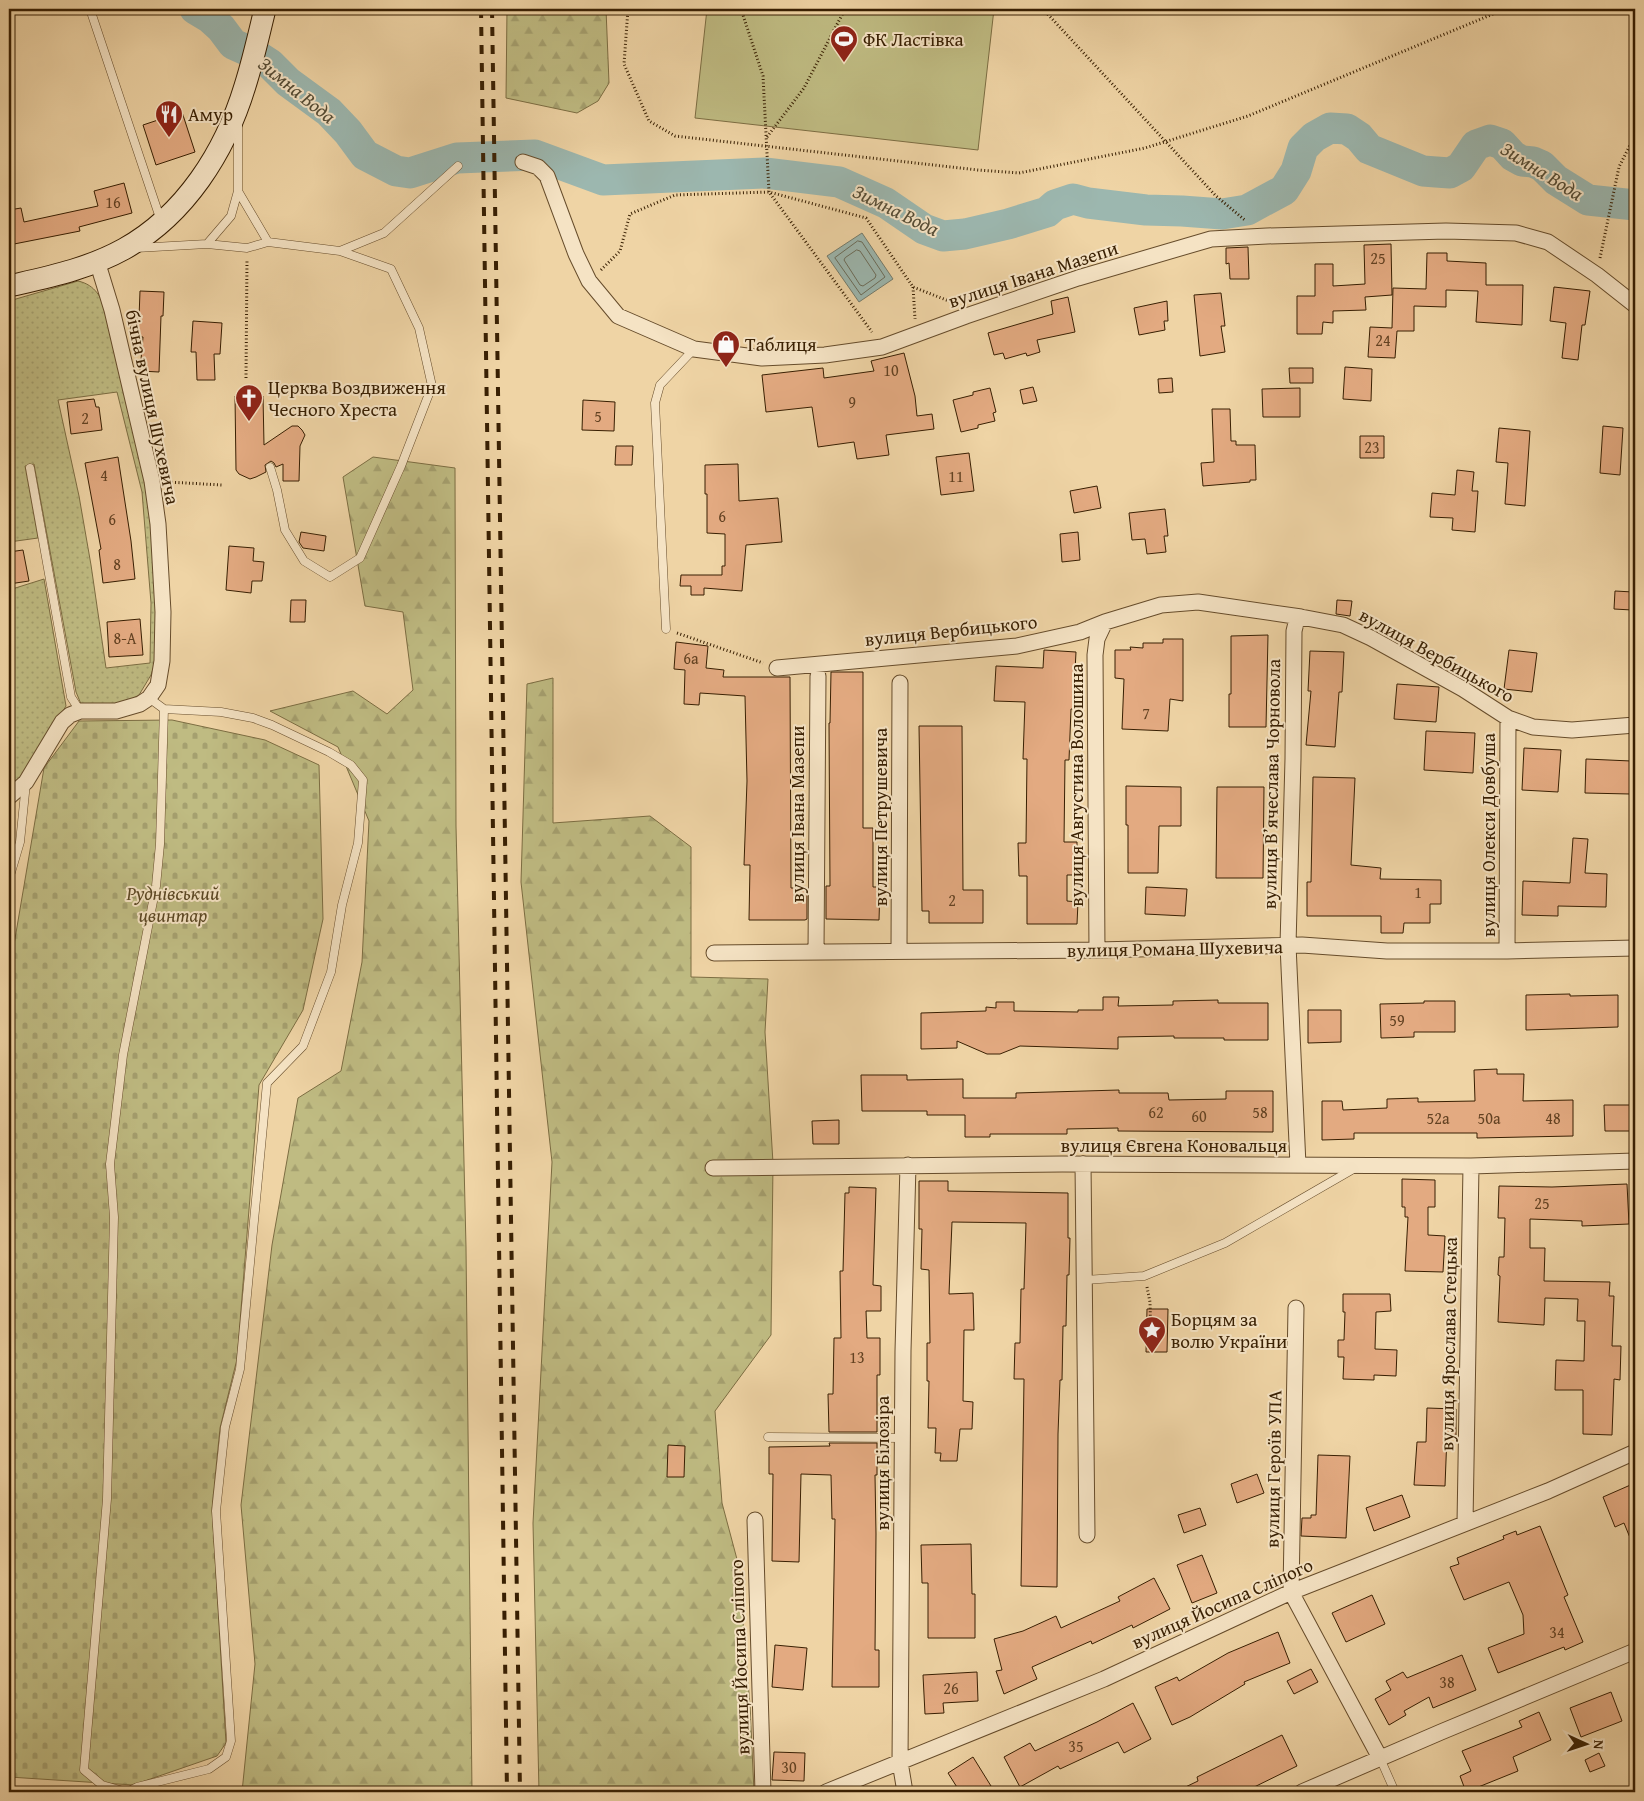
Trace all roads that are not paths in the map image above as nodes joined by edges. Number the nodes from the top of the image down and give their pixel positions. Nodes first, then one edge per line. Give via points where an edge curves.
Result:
1 (90, 9) edge
2 (263, 18) edge
3 (239, 106) junction
4 (523, 162) dead end
5 (458, 166) dead end
6 (238, 191) junction
7 (162, 222) junction
8 (268, 242) junction
9 (207, 244) junction
10 (124, 249) junction
11 (340, 251) junction
12 (97, 261) junction
13 (9, 286) edge
14 (1635, 305) edge
15 (694, 349) junction
16 (270, 467) dead end
17 (30, 468) dead end
18 (1301, 616) junction
19 (1105, 622) junction
20 (666, 629) road end
21 (777, 668) road end
22 (818, 676) dead end
23 (900, 683) dead end
24 (149, 698) junction
25 (164, 709) junction
26 (80, 711) junction
27 (1508, 718) junction
28 (1635, 726) edge
29 (26, 782) junction
30 (9, 797) edge
31 (9, 879) edge
32 (1288, 946) junction
33 (1635, 948) edge
34 (1097, 950) junction
35 (899, 951) junction
36 (1507, 951) junction
37 (816, 952) junction
38 (714, 953) dead end
39 (1635, 1161) edge
40 (1083, 1164) junction
41 (908, 1165) junction
42 (1298, 1165) junction
43 (1361, 1165) junction
44 (1471, 1166) junction
45 (713, 1168) dead end
46 (1085, 1280) junction
47 (1296, 1308) dead end
48 (768, 1437) dead end
49 (902, 1438) junction
50 (1635, 1452) edge
51 (755, 1520) dead end
52 (1465, 1523) junction
53 (1087, 1535) dead end
54 (1291, 1592) junction
55 (1635, 1650) edge
56 (1380, 1758) junction
57 (900, 1762) junction
58 (127, 1792) edge
59 (763, 1792) edge
60 (826, 1792) edge
61 (905, 1792) edge
62 (1302, 1792) edge
63 (1395, 1792) edge

1 - 7 lane
2 - 3 main road
3 - 6 lane
3 - 7 main road via 211,163 184,201
4 - 15 street, вулиця Івана Мазепи via 538,167 547,176 589,281 618,316
5 - 11 lane via 384,233
6 - 8 lane
6 - 9 lane via 230,216
7 - 10 main road
8 - 9 lane via 247,248
8 - 11 lane
9 - 10 lane
10 - 12 main road
11 - 16 lane via 391,269 419,328 432,386 360,558 330,576 304,561 285,530
12 - 13 main road via 68,272
12 - 24 street, бічна вулиця Шухевича via 112,310 152,482 158,524 162,661 158,685
14 - 15 street, вулиця Івана Мазепи via 1548,242 1516,233 1446,231 1267,236 1211,239 1078,278 882,347 825,355 762,358
15 - 20 lane via 660,385 655,404
17 - 26 lane via 71,697
18 - 19 street, вулиця Вербицького via 1198,602 1162,605
18 - 27 street, вулиця Вербицького via 1343,625 1370,638 1464,689
18 - 32 street, вулиця Вʼячеслава Чорновола via 1294,631
19 - 21 street, вулиця Вербицького via 1080,632 1018,646
19 - 34 street, вулиця Августина Волошина via 1097,639 1095,655
22 - 37 street, вулиця Івана Мазепи
23 - 35 street, вулиця Петрушевича
24 - 25 lane
24 - 26 street via 126,709
25 - 58 lane via 156,886 123,1055 110,1164 114,1217 107,1499 84,1770 102,1785
25 - 58 lane via 221,712 259,720 329,752 351,766 363,780 358,844 342,905 331,972 303,1046 267,1083 240,1369 225,1427 216,1511 231,1741 226,1757 209,1769
26 - 29 street via 62,722
27 - 28 street, вулиця Вербицького via 1533,727 1572,730
27 - 36 street, вулиця Олекси Довбуша
29 - 30 street
29 - 31 lane via 20,842
32 - 34 street, вулиця Романа Шухевича
32 - 36 street, вулиця Романа Шухевича via 1387,951
32 - 42 street, вулиця Вʼячеслава Чорновола
33 - 36 street, вулиця Романа Шухевича
34 - 35 street, вулиця Романа Шухевича
35 - 37 street, вулиця Романа Шухевича
37 - 38 street, вулиця Романа Шухевича
39 - 44 street, вулиця Євгена Коновальця
40 - 41 street, вулиця Євгена Коновальця
40 - 42 street, вулиця Євгена Коновальця
40 - 46 street
41 - 45 street, вулиця Євгена Коновальця
41 - 49 street, вулиця Білозіра
42 - 43 street, вулиця Євгена Коновальця
43 - 44 street, вулиця Євгена Коновальця
43 - 46 lane via 1225,1243 1144,1276
44 - 52 street, вулиця Ярослава Стецька
46 - 53 street
47 - 54 street, вулиця Героїв УПА
48 - 49 lane
49 - 57 street, вулиця Білозіра
50 - 52 street, вулиця Йосипа Сліпого
51 - 59 street, вулиця Йосипа Сліпого
52 - 54 street, вулиця Йосипа Сліпого
54 - 56 street, вулиця Героїв УПА
54 - 57 street, вулиця Йосипа Сліпого via 1104,1679
55 - 56 street
56 - 62 street
56 - 63 lane
57 - 60 street, вулиця Йосипа Сліпого
57 - 61 street, вулиця Білозіра

